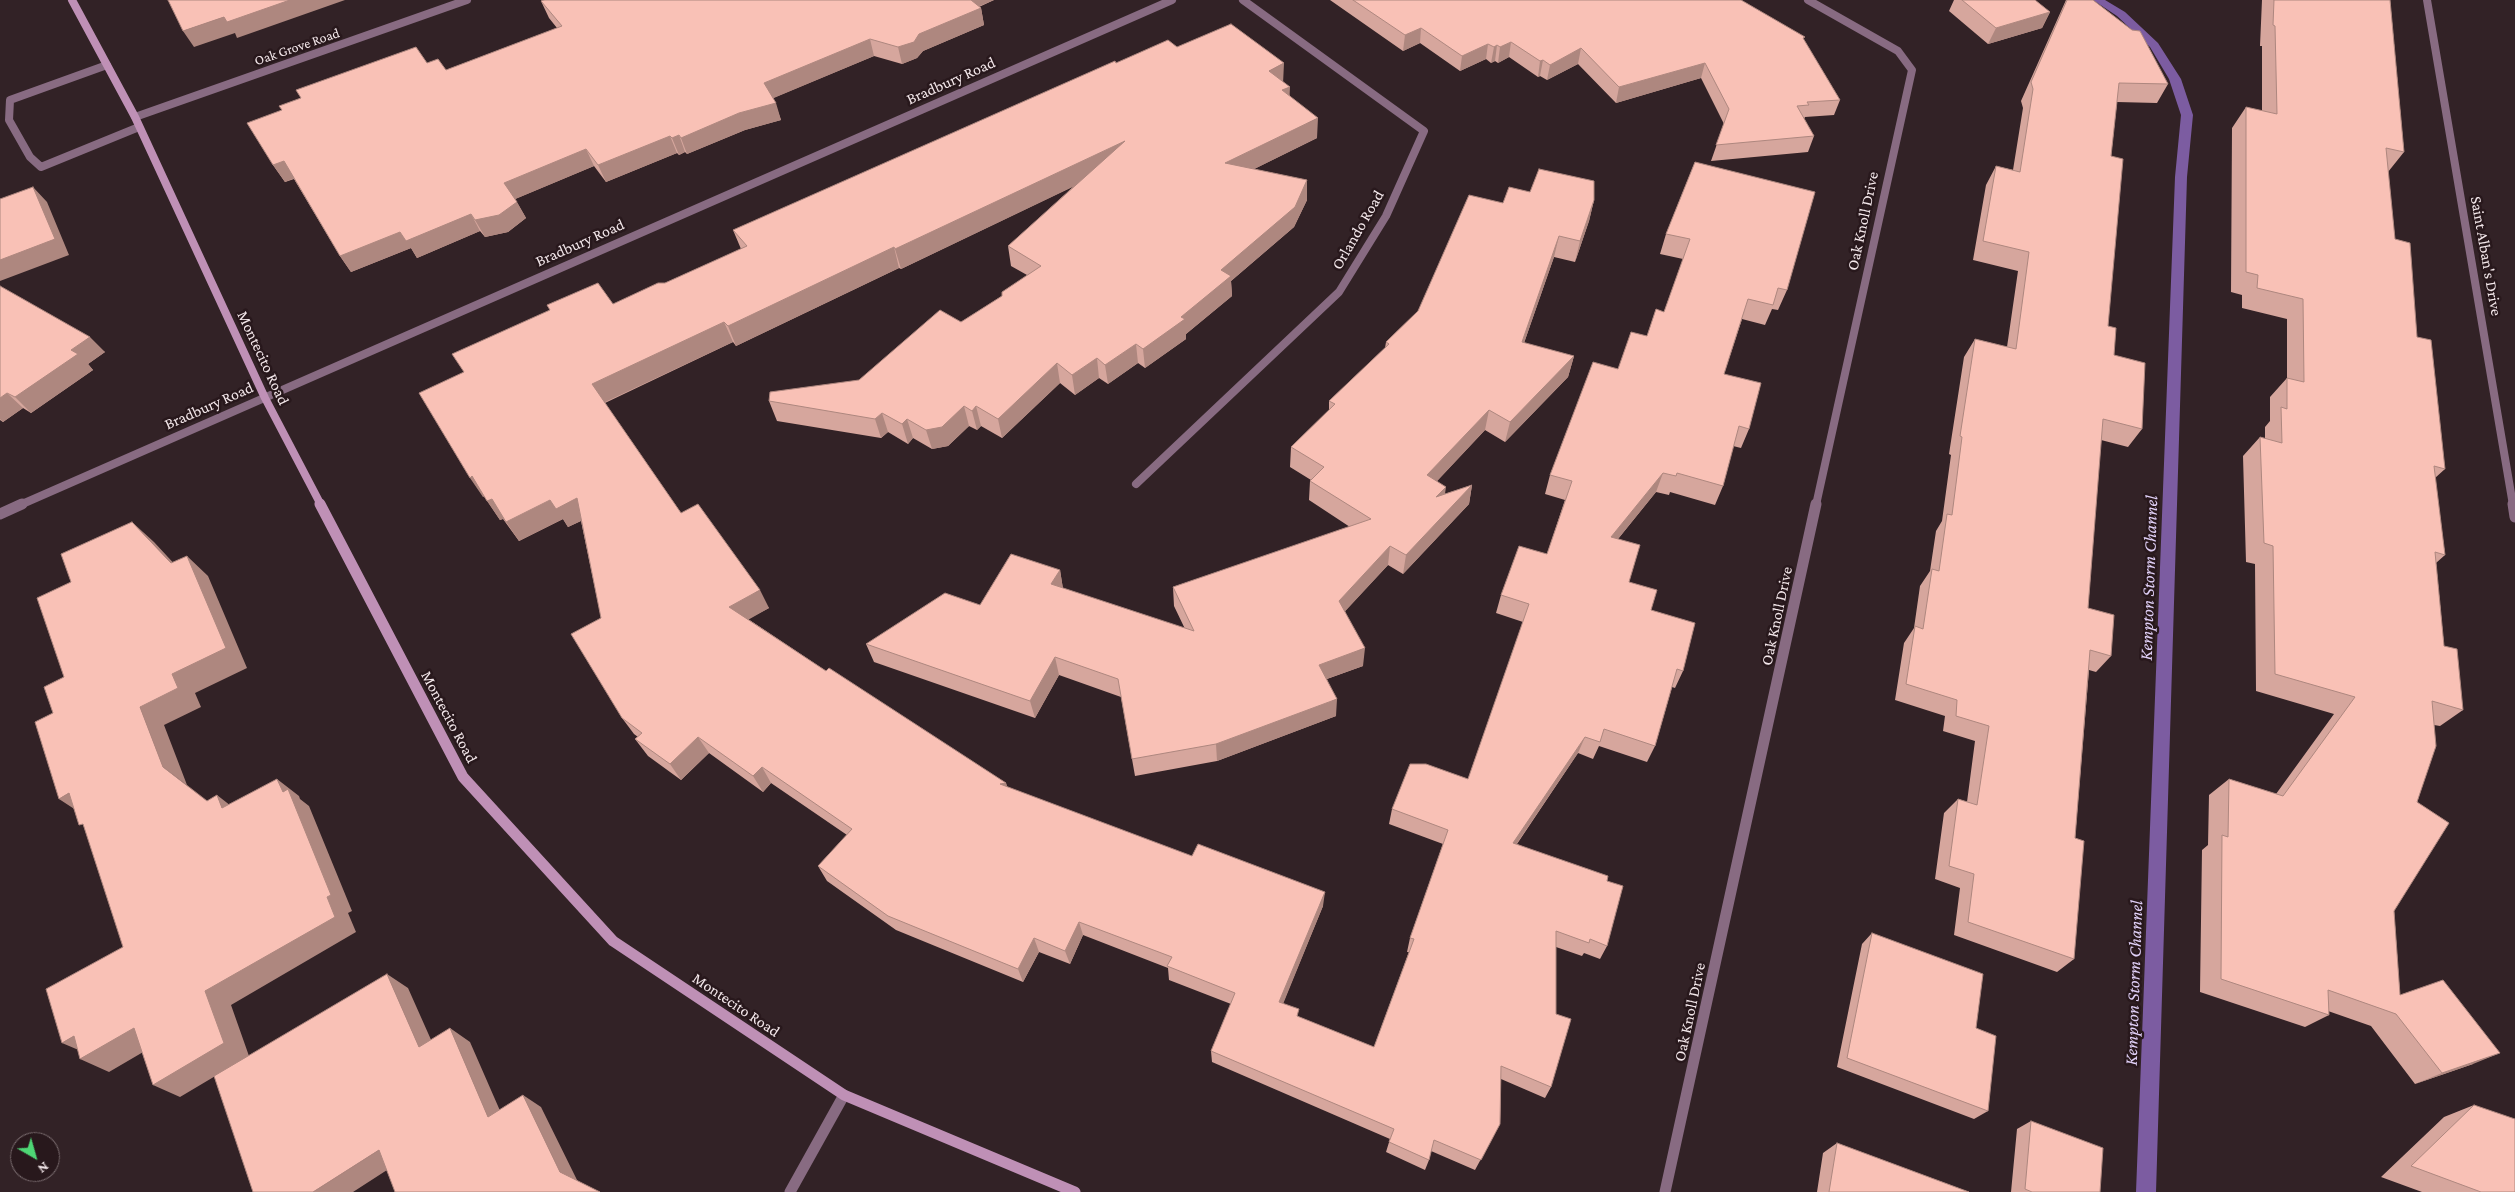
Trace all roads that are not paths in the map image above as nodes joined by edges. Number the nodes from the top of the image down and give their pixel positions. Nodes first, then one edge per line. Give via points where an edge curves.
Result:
1 (72, 0) edge
2 (468, 0) edge
3 (1172, 0) edge
4 (1243, 0) edge
5 (1808, 0) edge
6 (2427, 0) edge
7 (107, 65) junction
8 (137, 122) junction
9 (265, 398) junction
10 (1136, 484) dead end
11 (0, 514) edge
12 (2515, 517) edge
13 (844, 1095) junction
14 (790, 1192) edge
15 (1076, 1192) edge
16 (1666, 1192) edge

1 - 7 street, Montecito Road
2 - 8 street, Oak Grove Road
3 - 9 street, Bradbury Road
4 - 10 street, Orlando Road via 1424,130 1386,216 1338,292
5 - 16 street, Oak Knoll Drive via 1898,51 1912,70
6 - 12 street, Saint Alban's Drive
7 - 8 street, Montecito Road
7 - 8 street, Oak Grove Road via 10,100 9,120 30,157 41,168
8 - 9 street, Montecito Road
9 - 11 street, Bradbury Road
9 - 13 street, Montecito Road via 463,776 614,941
13 - 14 street
13 - 15 street, Montecito Road

